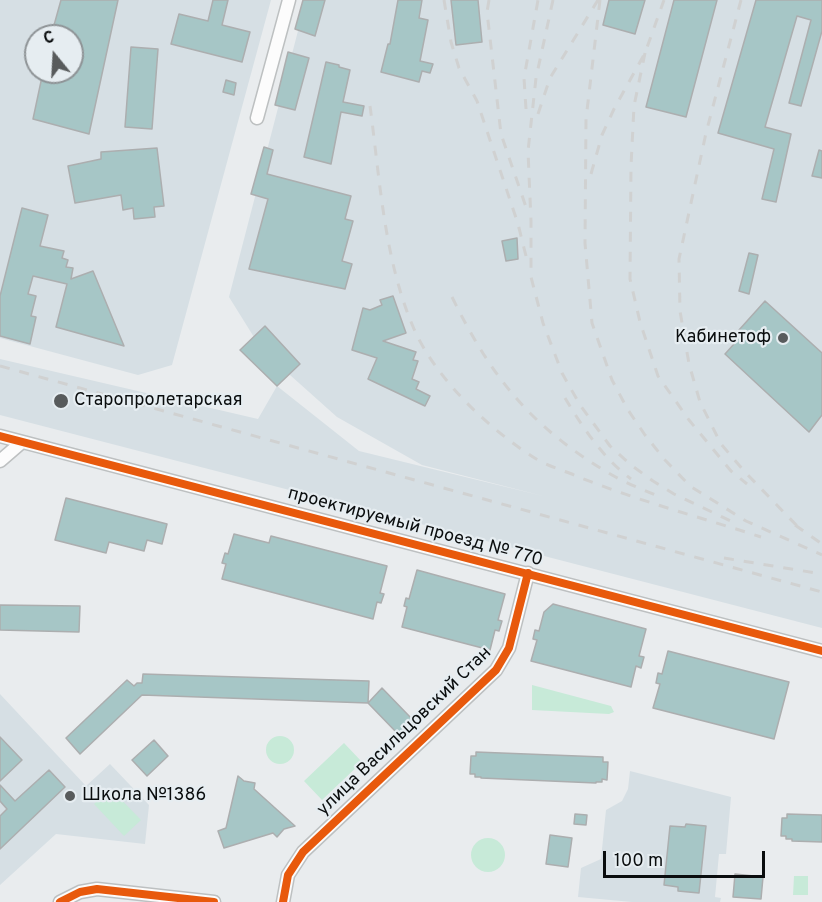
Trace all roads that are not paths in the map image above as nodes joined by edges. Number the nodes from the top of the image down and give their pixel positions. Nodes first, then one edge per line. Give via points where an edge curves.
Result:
1 (289, 0) edge
2 (257, 118) dead end
3 (0, 436) edge
4 (22, 442) junction
5 (0, 461) edge
6 (528, 573) junction
7 (822, 651) edge
8 (60, 902) edge
9 (214, 902) edge
10 (284, 902) edge

1 - 2 street
3 - 4 street, проектируемый проезд № 770
4 - 5 street
4 - 6 street, проектируемый проезд № 770
6 - 7 street, проектируемый проезд № 770
6 - 10 street, улица Васильцовский Стан via 509,648 496,670 303,852 288,875
8 - 9 street via 97,889

